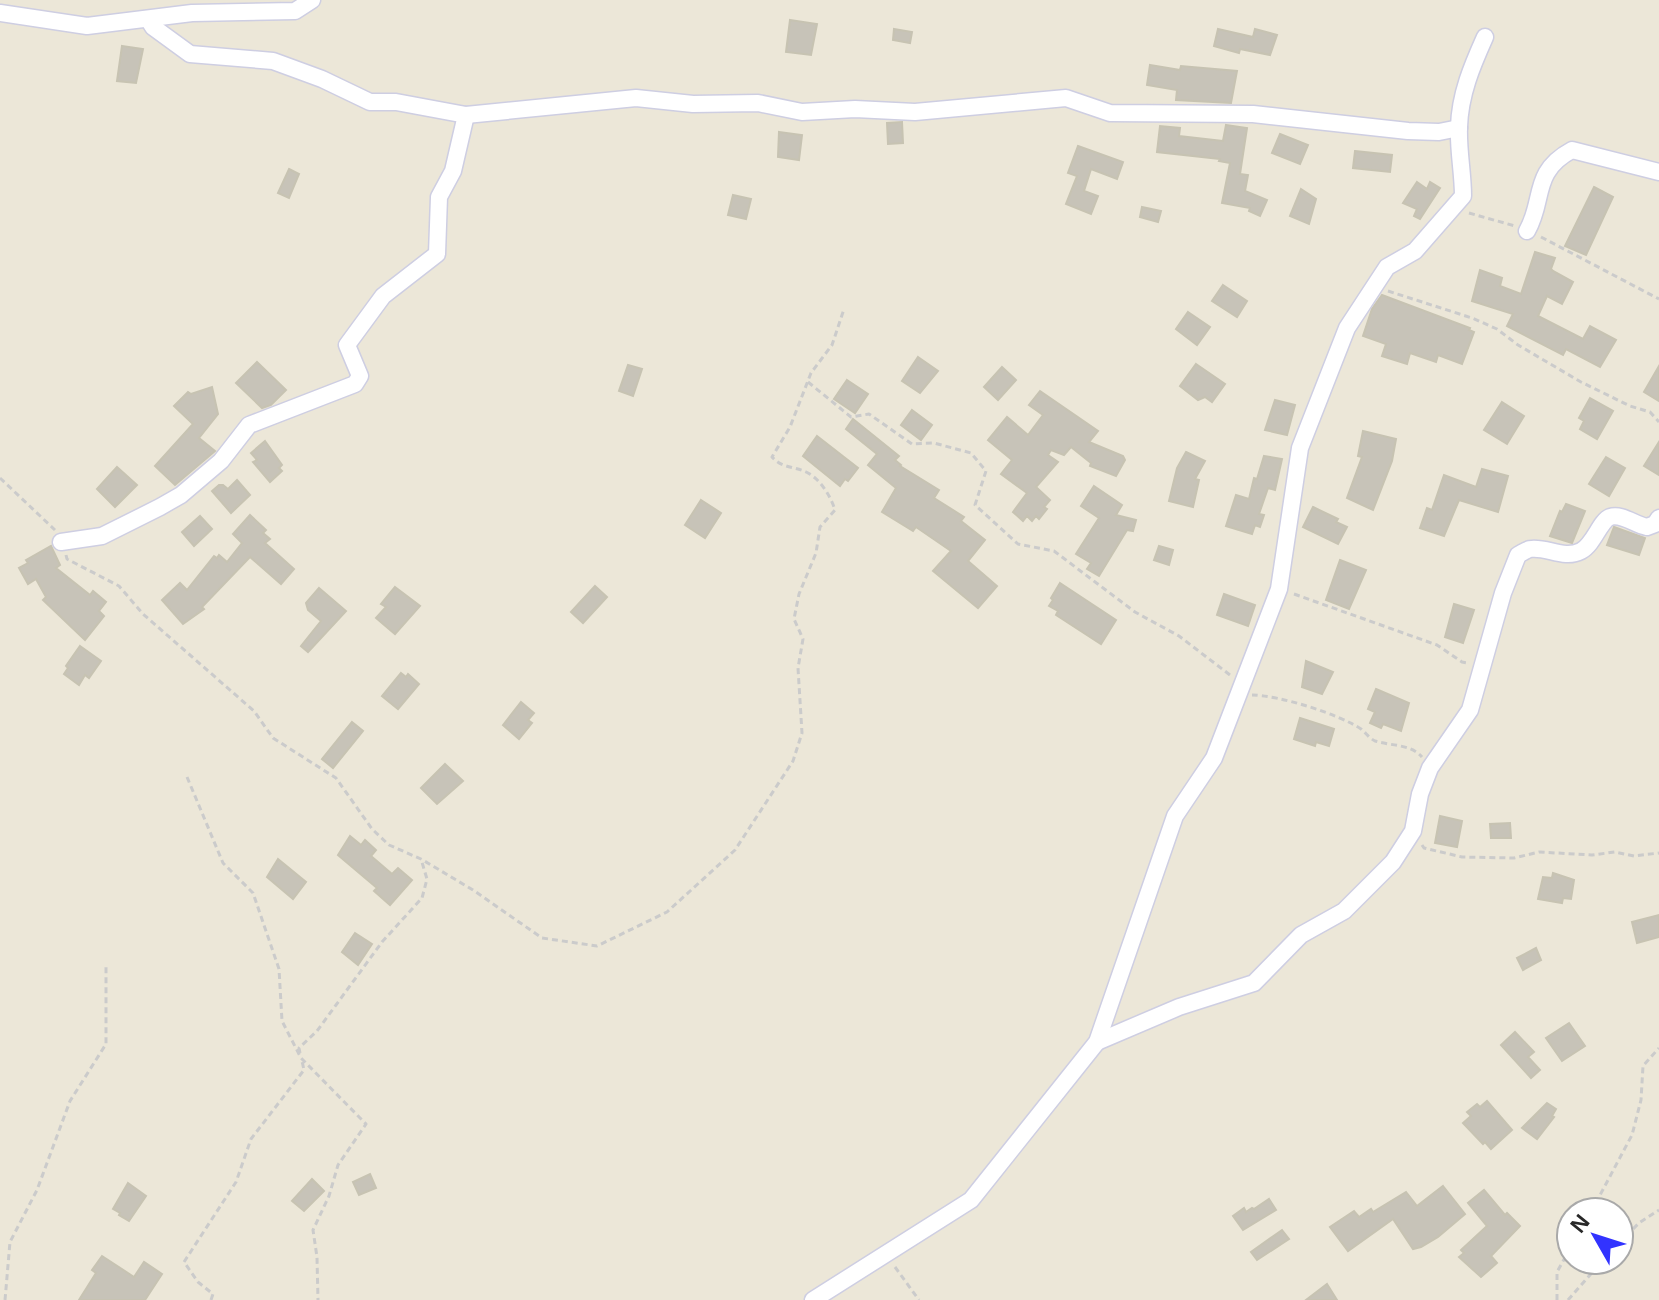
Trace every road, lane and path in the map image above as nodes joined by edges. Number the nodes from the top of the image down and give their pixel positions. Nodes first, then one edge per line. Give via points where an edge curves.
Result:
1 (312, 0) edge
2 (0, 13) edge
3 (148, 19) junction
4 (1485, 37) dead end
5 (466, 115) junction
6 (1459, 128) junction
7 (1659, 172) edge
8 (1454, 209) junction
9 (1527, 231) junction
10 (1372, 288) junction
11 (1659, 299) edge
12 (844, 309) dead end
13 (808, 382) junction
14 (1659, 422) edge
15 (0, 478) edge
16 (1659, 518) edge
17 (61, 542) junction
18 (1279, 589) junction
19 (1481, 665) junction
20 (1239, 690) junction
21 (1430, 768) junction
22 (187, 777) dead end
23 (1413, 831) junction
24 (1659, 853) edge
25 (421, 859) junction
26 (106, 965) dead end
27 (1097, 1042) junction
28 (1659, 1048) edge
29 (301, 1058) junction
30 (1600, 1196) edge
31 (1659, 1210) edge
32 (1635, 1227) edge
33 (886, 1254) junction
34 (1557, 1276) edge
35 (1589, 1276) edge
36 (5, 1300) edge
37 (211, 1300) edge
38 (318, 1300) edge
39 (813, 1300) edge
40 (919, 1300) edge
41 (1557, 1300) edge
42 (1568, 1300) edge

1 - 3 street via 295,11
2 - 3 street via 87,26
3 - 5 street via 190,54 273,61 370,102
4 - 6 street via 1466,82
5 - 6 street via 636,98 758,103 802,112 915,112 1066,98 1110,113 1253,114 1408,131
5 - 17 street via 453,171 439,197 437,254 383,296 347,345 360,376 355,384 249,425 221,461 160,507 102,536
6 - 8 street via 1463,196
7 - 9 street via 1572,150 1540,184
8 - 9 path
8 - 10 street via 1415,251 1387,267
9 - 11 path
10 - 14 path via 1497,329 1581,382 1650,412
10 - 18 street via 1347,328 1300,448
12 - 13 path via 832,345
13 - 20 path via 851,417 869,414 912,444 934,443 971,453 986,471 975,505 1018,544 1054,551 1135,612 1179,636
13 - 25 path via 772,457 780,465 809,473 831,497 835,510 820,527 794,619 803,639 798,668 802,733 793,761 735,850 667,912 597,946 542,938
15 - 17 path via 59,534
16 - 19 street via 1647,527 1609,517 1581,552 1560,555 1531,549 1518,555
17 - 25 path via 67,559 119,586 143,614 254,711 273,738 336,778 389,845
18 - 19 path
18 - 20 street
19 - 21 street via 1470,710
20 - 21 path via 1326,713 1372,740 1417,751
20 - 27 street via 1214,758 1175,816
21 - 23 street
22 - 29 path via 223,863 253,893 279,969 282,1021
23 - 24 path via 1424,848 1462,857
23 - 27 street via 1393,862 1344,911 1301,935 1254,983
25 - 29 path via 427,879 422,898 299,1048
26 - 36 path via 106,1044 70,1101 37,1190 10,1242
27 - 33 street via 971,1200
28 - 30 path via 1643,1066 1632,1135
29 - 37 path via 304,1070 251,1139 236,1182 184,1262 213,1294
29 - 38 path via 366,1124 338,1165 313,1230
31 - 32 path
33 - 39 street
33 - 40 path
34 - 41 path
35 - 42 path

